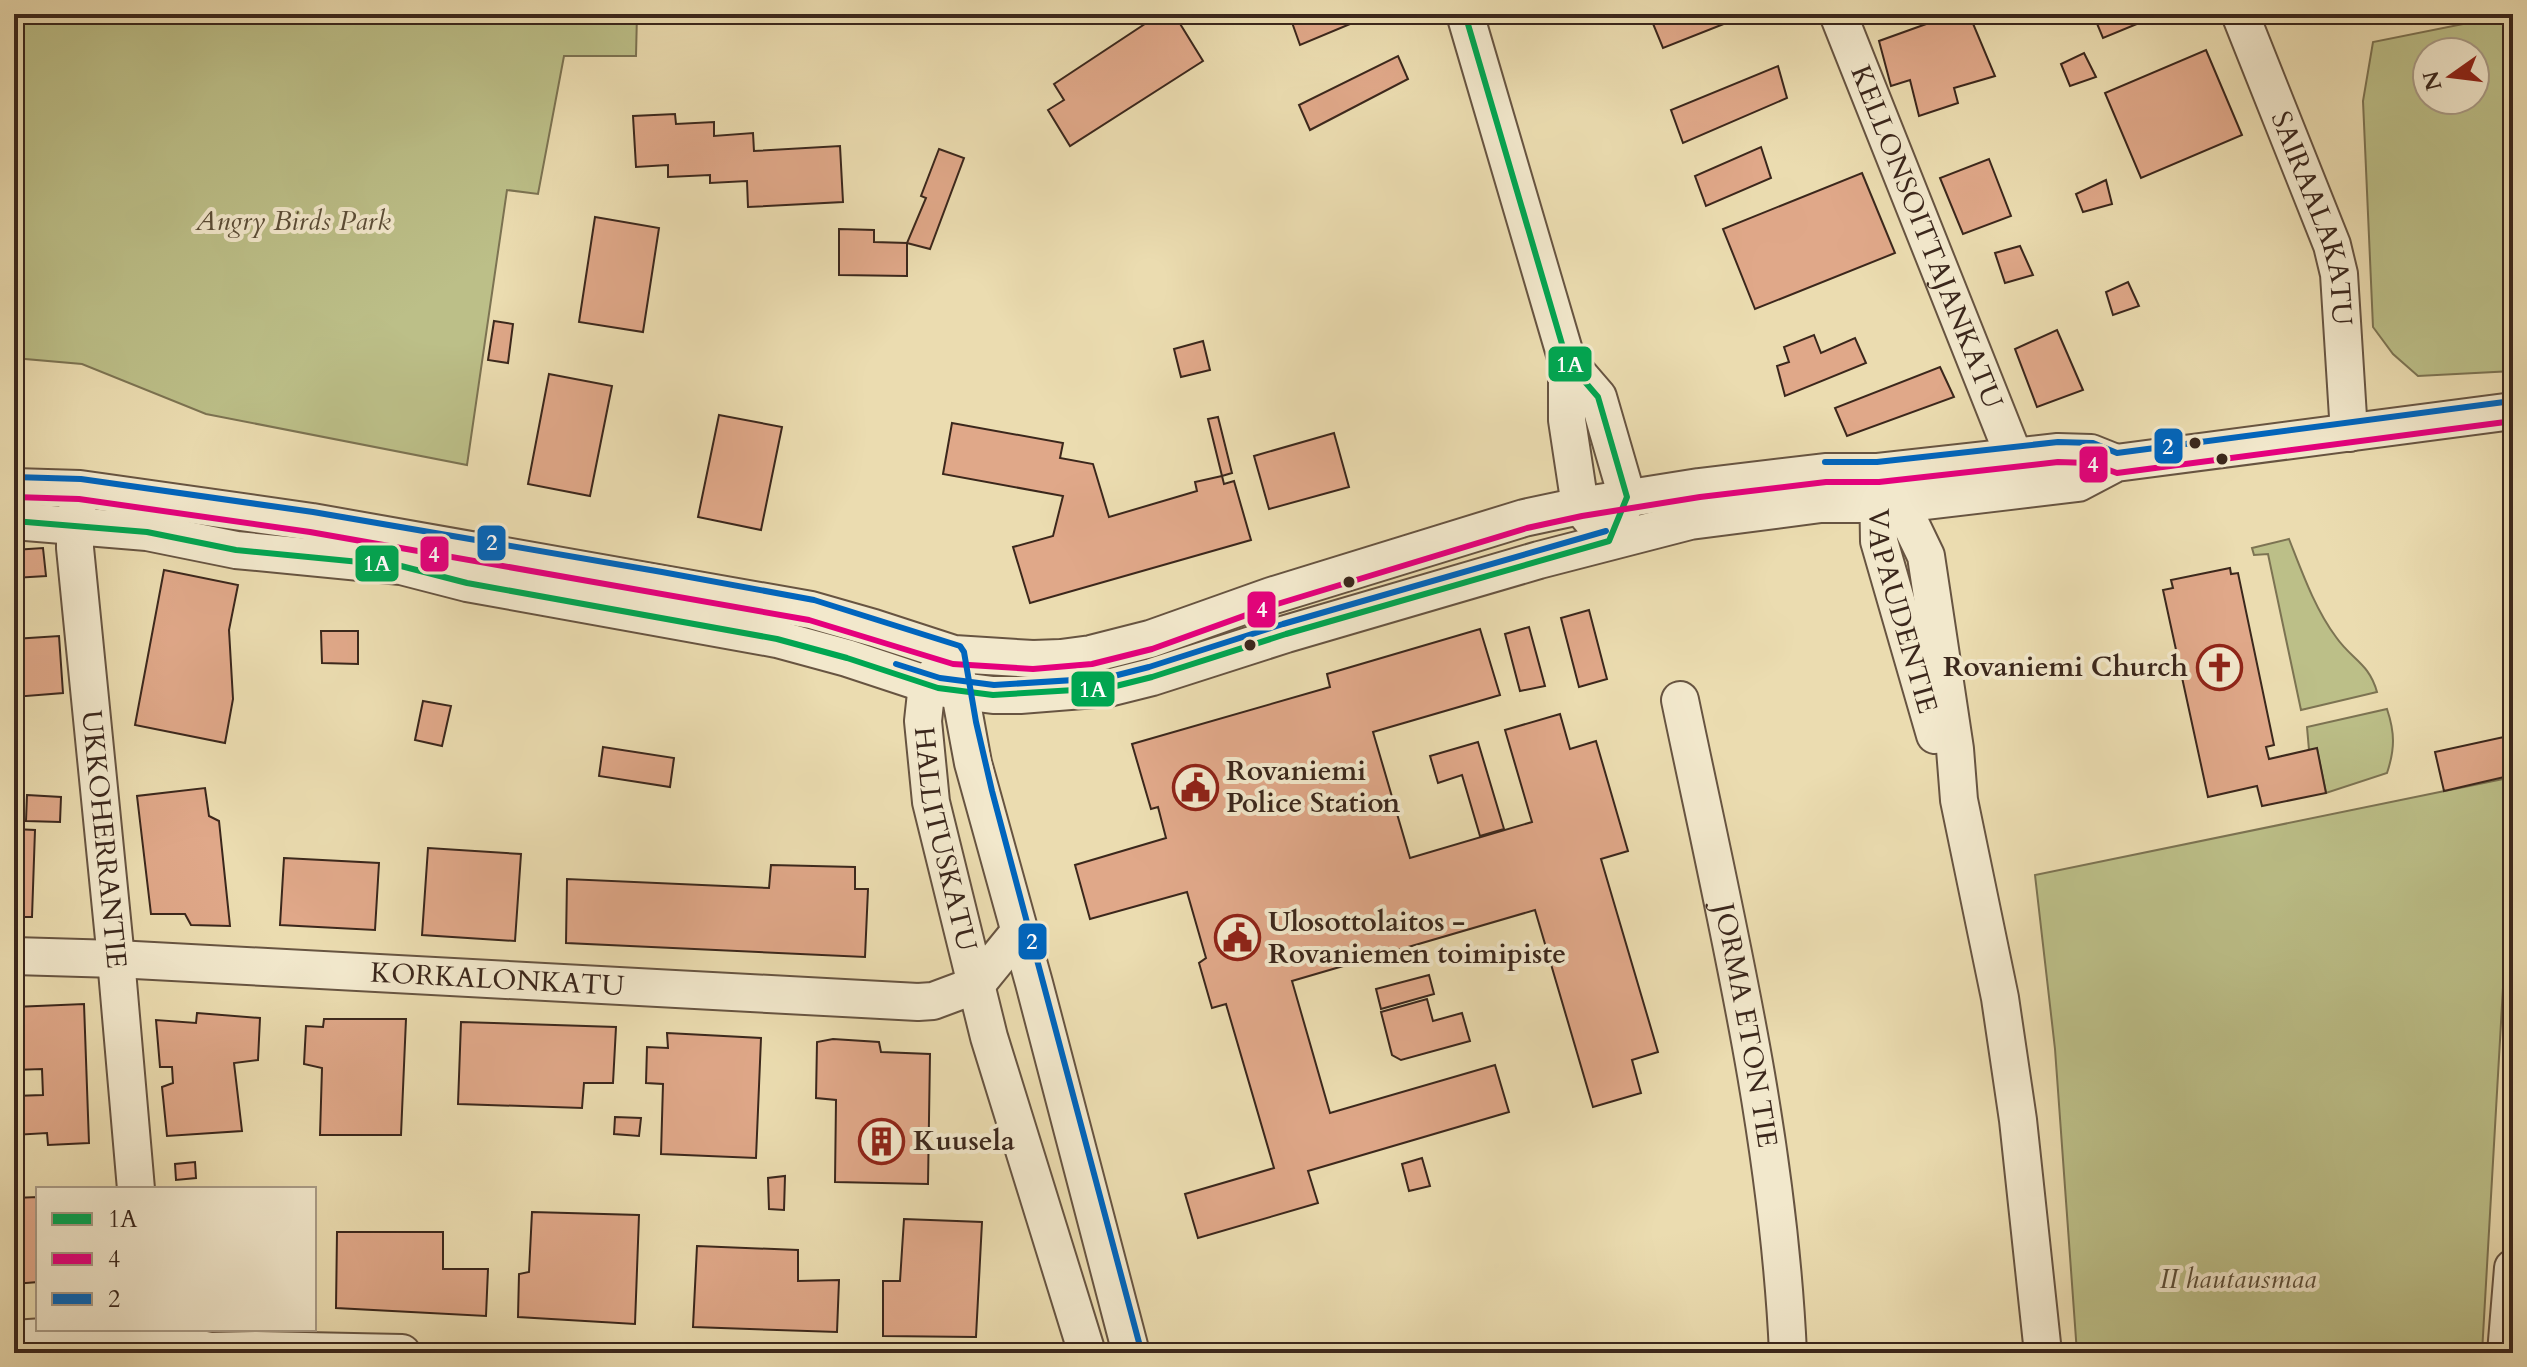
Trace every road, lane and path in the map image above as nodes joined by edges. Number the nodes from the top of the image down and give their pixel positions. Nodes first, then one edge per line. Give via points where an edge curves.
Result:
1 (1465, 14) edge
2 (1838, 14) edge
3 (2240, 14) edge
4 (1567, 361) junction
5 (2513, 411) edge
6 (2349, 433) junction
7 (2015, 459) junction
8 (2116, 463) junction
9 (14, 487) edge
10 (80, 489) junction
11 (1886, 493) junction
12 (1627, 497) junction
13 (1580, 506) junction
14 (14, 521) edge
15 (75, 525) junction
16 (1609, 541) junction
17 (954, 654) junction
18 (943, 688) junction
19 (1680, 700) dead end
20 (1020, 931) junction
21 (14, 956) edge
22 (116, 959) junction
23 (976, 985) junction
24 (136, 1187) edge
25 (2513, 1268) edge
26 (133, 1331) edge
27 (148, 1331) edge
28 (150, 1331) edge
29 (14, 1339) edge
30 (1084, 1343) edge
31 (150, 1353) edge
32 (402, 1353) edge
33 (1131, 1353) edge
34 (1788, 1353) edge
35 (2043, 1353) edge
36 (2506, 1353) edge

1 - 4 street
2 - 7 street, KELLONSOITTAJANKATU
3 - 6 street, SAIRAALAKATU via 2332,245 2339,274
4 - 12 street via 1598,397
4 - 13 street via 1567,420
5 - 6 street
6 - 8 street
7 - 8 street via 2091,453
7 - 11 street
8 - 11 street via 2078,483
9 - 10 street
10 - 15 street, UKKOHERRANTIE
10 - 17 street via 312,522 811,610
11 - 12 street via 1825,472
11 - 16 street via 1690,521
11 - 35 street, VAPAUDENTIE via 1926,556 1959,800 2000,998 2018,1120
12 - 13 street
12 - 16 street
13 - 16 street
13 - 17 street via 1524,518 1122,647 1047,658
14 - 15 street
15 - 18 street via 147,532 236,550 401,566 467,583 777,639
15 - 22 street, UKKOHERRANTIE
16 - 18 street via 1108,688 1020,695
17 - 18 street, HALLITUSKATU
18 - 20 street, HALLITUSKATU via 973,763
18 - 23 street, HALLITUSKATU via 923,721 931,802
19 - 34 street, JORMA ETON TIE via 1754,1059 1785,1289
20 - 23 street
20 - 33 street, HALLITUSKATU
21 - 22 street, KORKALONKATU
22 - 23 street, KORKALONKATU via 918,1002
22 - 24 street, UKKOHERRANTIE
23 - 30 street, HALLITUSKATU
25 - 36 street
26 - 29 street
27 - 31 street
28 - 32 street via 210,1351
30 - 33 street

